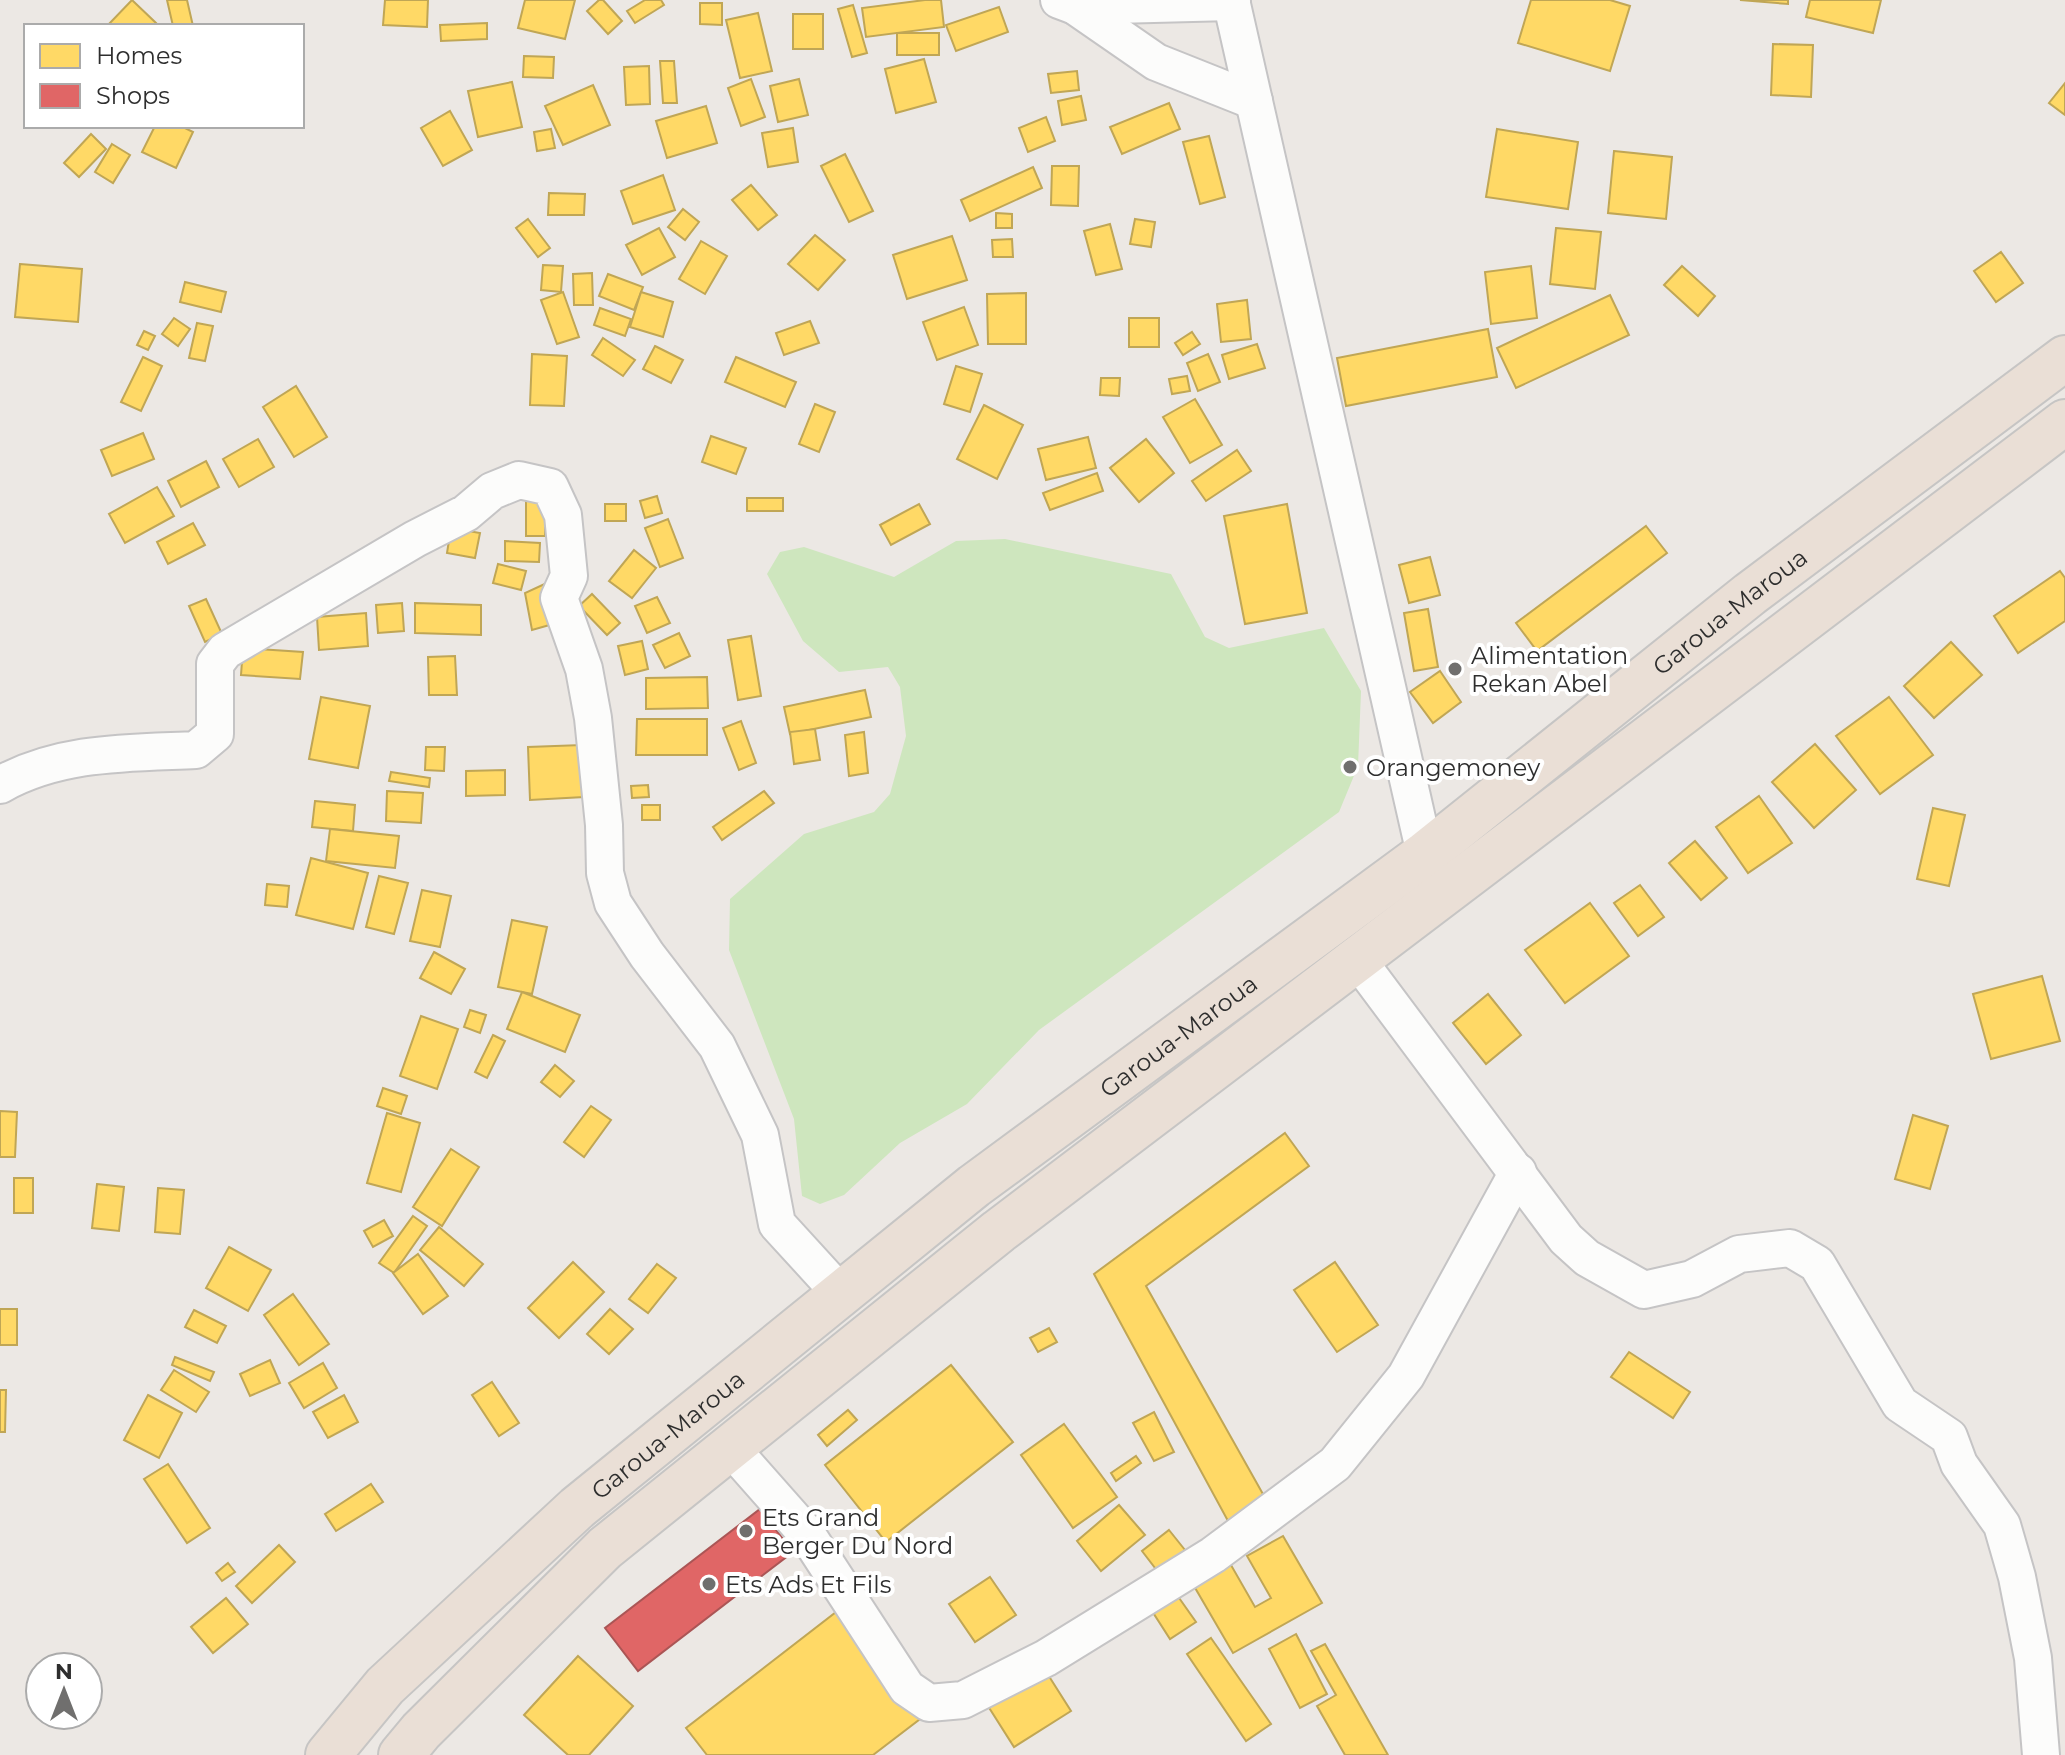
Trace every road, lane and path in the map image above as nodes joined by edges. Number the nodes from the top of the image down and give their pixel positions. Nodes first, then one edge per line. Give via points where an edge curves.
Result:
1 (1231, 1) edge
2 (1067, 3) edge
3 (1254, 101) junction
4 (2065, 358) edge
5 (2065, 422) edge
6 (6, 775) edge
7 (1425, 854) junction
8 (1357, 959) junction
9 (1518, 1172) junction
10 (841, 1294) junction
11 (730, 1447) junction
12 (328, 1755) edge
13 (401, 1755) edge
14 (2041, 1755) edge

1 - 2 street
1 - 3 street
2 - 3 street via 1156,62
3 - 7 street
4 - 7 highway, Garoua-Maroua via 1750,594
5 - 8 highway, Garoua-Maroua
6 - 10 street via 85,757 196,750 215,734 215,664 225,651 466,513 492,491 519,480 550,487 563,515 569,576 559,598 584,669 593,718 605,873 613,903 717,1046 760,1135 777,1224
7 - 10 highway, Garoua-Maroua via 974,1186
8 - 9 street
8 - 11 highway, Garoua-Maroua via 999,1231
9 - 11 street via 1406,1376 1335,1464 1188,1571 1073,1643 963,1700 929,1703 907,1688 806,1533
9 - 14 street via 1566,1239 1587,1258 1644,1290 1692,1279 1739,1254 1790,1248 1817,1264 1900,1404 1949,1437 1959,1464 2002,1525 2033,1658
10 - 12 highway, Garoua-Maroua via 577,1508 385,1686
11 - 13 highway, Garoua-Maroua via 605,1548

